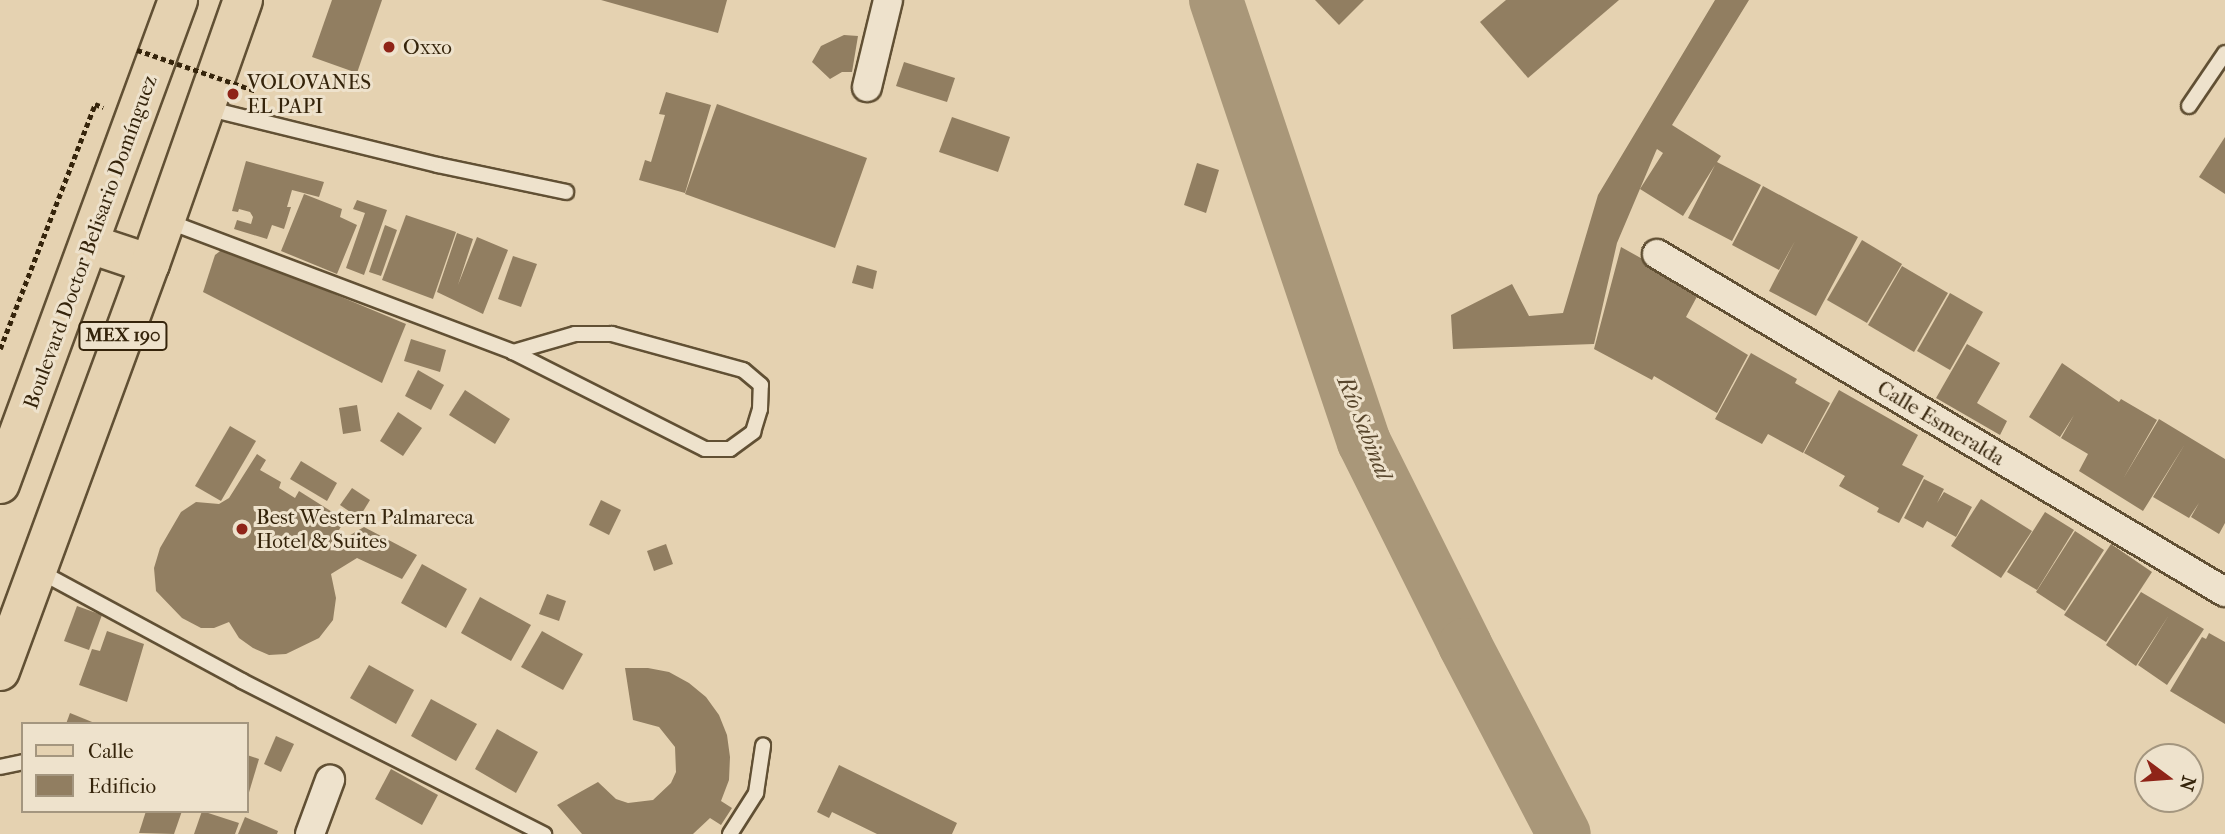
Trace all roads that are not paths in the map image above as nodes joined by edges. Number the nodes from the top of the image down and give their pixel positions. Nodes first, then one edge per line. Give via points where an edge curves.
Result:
1 (178, 0) edge
2 (243, 0) edge
3 (888, 0) edge
4 (2225, 53) edge
5 (867, 87) dead end
6 (2189, 106) dead end
7 (204, 107) junction
8 (566, 192) dead end
9 (166, 221) junction
10 (90, 244) junction
11 (1657, 254) dead end
12 (150, 264) junction
13 (513, 352) junction
14 (1, 480) edge
15 (36, 569) junction
16 (2225, 592) edge
17 (0, 671) edge
18 (763, 746) dead end
19 (21, 762) edge
20 (0, 767) edge
21 (330, 780) dead end
22 (310, 834) edge
23 (544, 834) edge
24 (730, 834) edge

1 - 10 main road, Boulevard Doctor Belisario Domínguez / MEX 190
2 - 7 main road, MEX 190
3 - 5 street
4 - 6 lane
7 - 8 lane
7 - 9 main road, MEX 190
9 - 12 main road, MEX 190
9 - 13 lane
10 - 12 main road
10 - 14 main road, Boulevard Doctor Belisario Domínguez / MEX 190
11 - 16 street, Calle Esmeralda
12 - 15 main road, MEX 190
13 - 13 lane via 705,449 730,449 753,432 760,409 761,384 743,370 612,334 575,334
15 - 17 main road, MEX 190
15 - 23 lane via 242,681
18 - 24 lane via 756,793
19 - 20 lane
21 - 22 street

